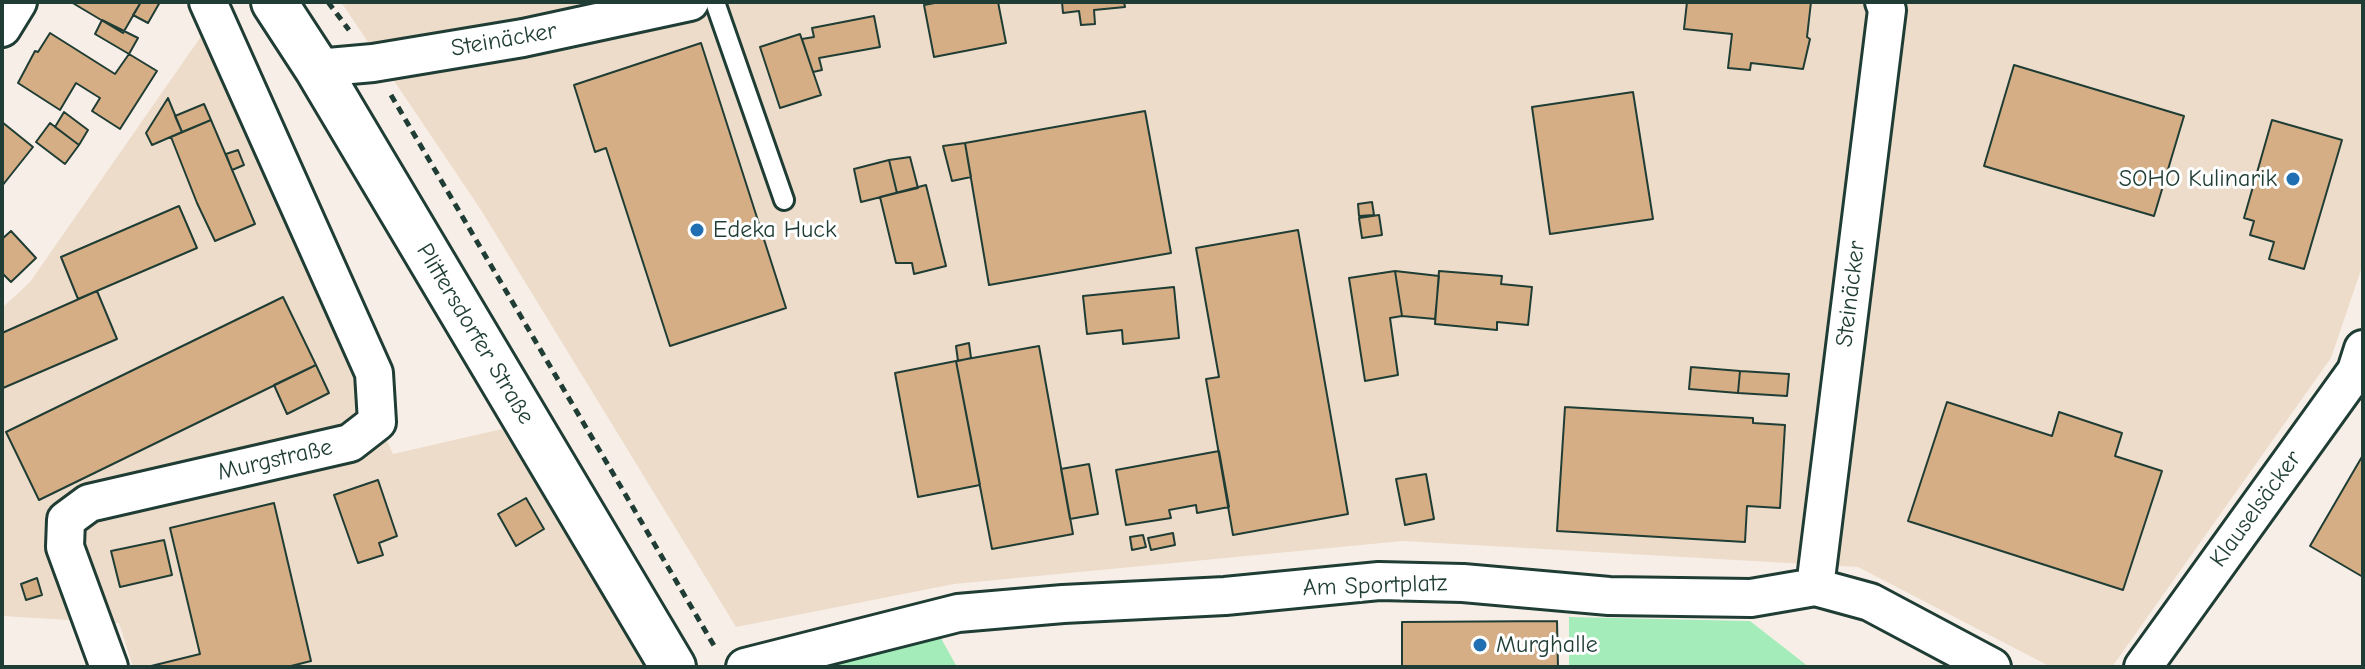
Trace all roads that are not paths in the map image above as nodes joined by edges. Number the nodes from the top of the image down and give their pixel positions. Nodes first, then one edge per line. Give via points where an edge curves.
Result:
1 (18, 2) edge
2 (208, 2) edge
3 (274, 2) edge
4 (690, 2) edge
5 (715, 2) edge
6 (1884, 2) edge
7 (2, 28) edge
8 (317, 68) junction
9 (784, 200) dead end
10 (2363, 349) edge
11 (1815, 587) junction
12 (732, 660) edge
13 (109, 667) edge
14 (673, 667) edge
15 (1992, 667) edge
16 (2143, 667) edge

1 - 7 street
2 - 13 street, Murgstraße via 374,373 377,422 350,443 89,503 66,520 65,547
3 - 8 main road, Plittersdorfer Straße
4 - 8 street, Steinäcker via 523,38
5 - 9 lane
6 - 11 street, Steinäcker
8 - 14 main road, Plittersdorfer Straße
10 - 16 street, Klauselsäcker via 2356,371
11 - 12 street, Am Sportplatz via 1751,598 1609,596 1379,581 958,613
11 - 15 street, Am Sportplatz via 1870,602

